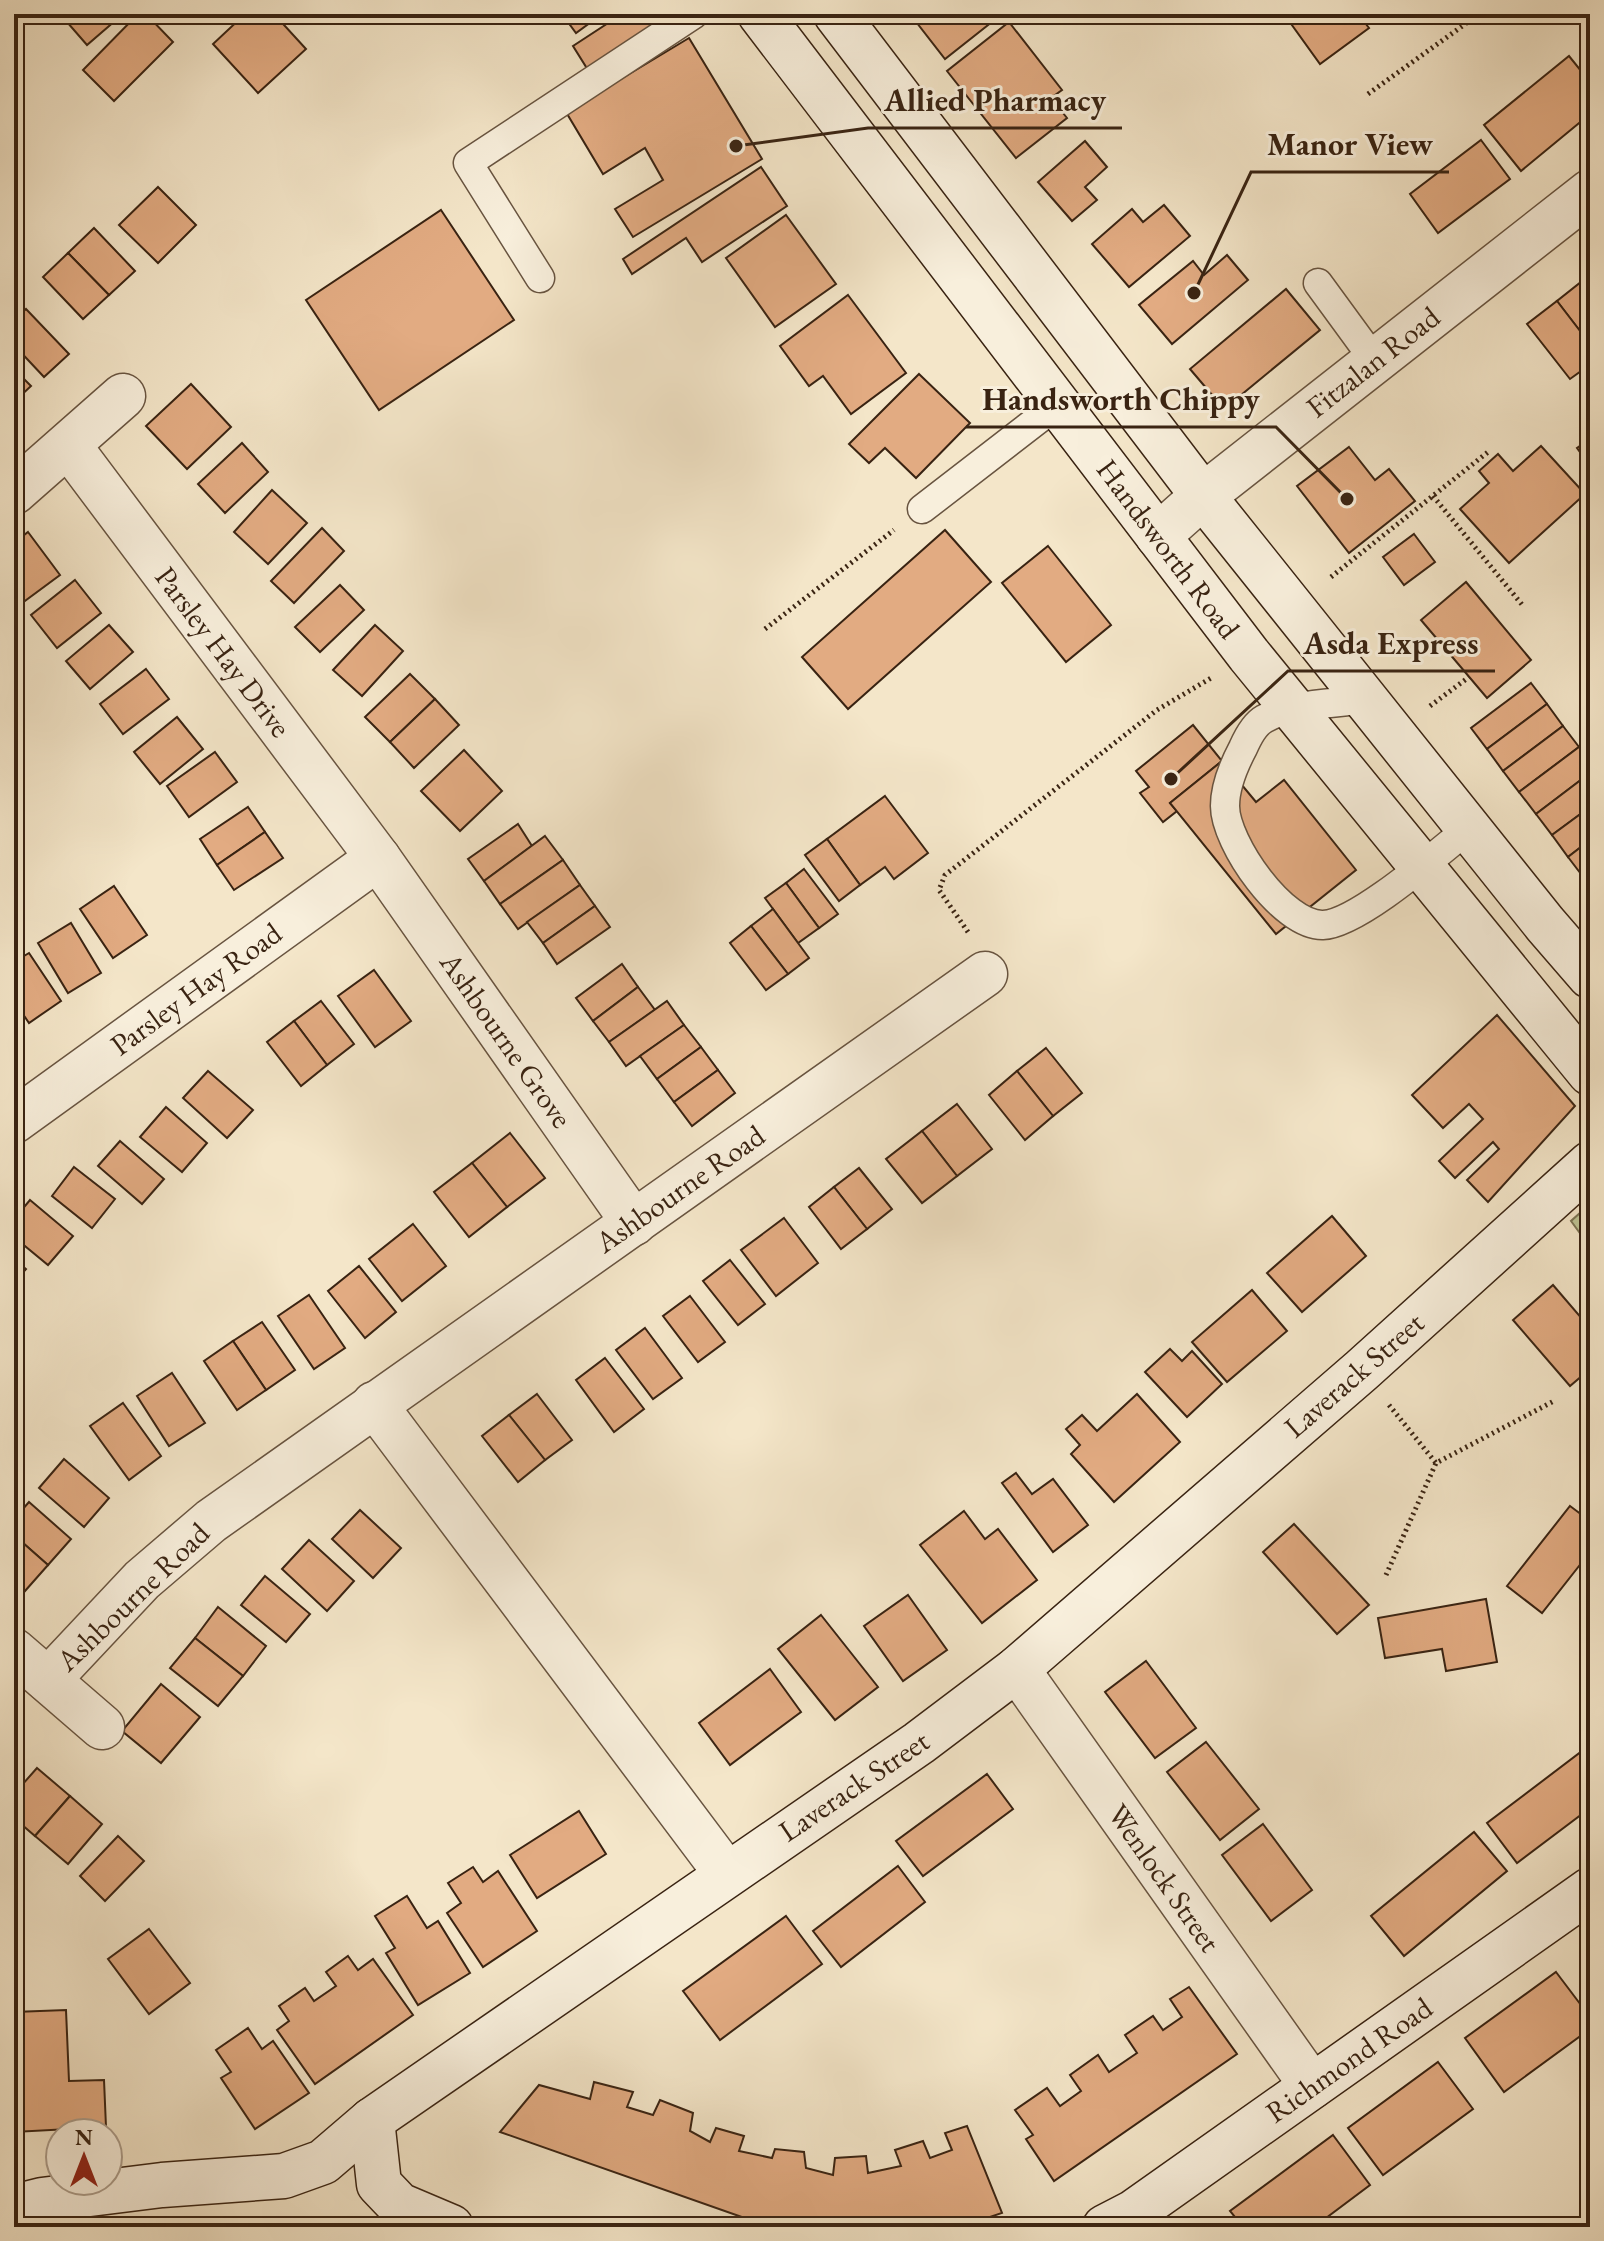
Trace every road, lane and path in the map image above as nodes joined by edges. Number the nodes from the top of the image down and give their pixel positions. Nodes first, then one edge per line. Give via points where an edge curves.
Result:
1 (694, 14) edge
2 (760, 14) edge
3 (836, 14) edge
4 (1479, 14) edge
5 (1368, 94) dead end
6 (1590, 192) edge
7 (540, 278) dead end
8 (1318, 283) dead end
9 (1375, 361) junction
10 (123, 396) dead end
11 (1058, 404) junction
12 (69, 446) junction
13 (1488, 452) dead end
14 (14, 492) edge
15 (1203, 496) junction
16 (1433, 496) junction
17 (922, 509) joint
18 (1158, 536) junction
19 (1331, 577) dead end
20 (1524, 607) dead end
21 (765, 629) dead end
22 (1249, 655) junction
23 (1469, 677) dead end
24 (1365, 699) junction
25 (1430, 706) dead end
26 (1294, 710) junction
27 (1469, 828) junction
28 (378, 858) junction
29 (1421, 866) junction
30 (985, 974) joint
31 (1590, 976) edge
32 (1590, 1073) edge
33 (14, 1121) edge
34 (1590, 1164) edge
35 (634, 1223) junction
36 (1362, 1370) junction
37 (1554, 1401) dead end
38 (374, 1404) junction
39 (1436, 1463) junction
40 (1386, 1575) dead end
41 (14, 1651) edge
42 (1017, 1669) junction
43 (48, 1680) junction
44 (102, 1727) dead end
45 (726, 1873) junction
46 (1590, 1890) edge
47 (1312, 2086) junction
48 (372, 2120) junction
49 (14, 2207) edge
50 (451, 2227) edge
51 (1105, 2227) edge

1 - 7 lane via 468,163
2 - 11 main road, Handsworth Road
3 - 15 main road, Handsworth Road
4 - 5 path
6 - 9 main road, Fitzalan Road
8 - 9 lane
9 - 15 main road, Fitzalan Road
10 - 12 main road
11 - 17 lane
11 - 18 main road, Handsworth Road
12 - 14 main road
12 - 28 main road, Parsley Hay Drive
13 - 16 path
15 - 18 main road, Fitzalan Road
15 - 24 main road, Handsworth Road
16 - 19 path
16 - 20 path
17 - 21 path
18 - 22 main road, Handsworth Road
22 - 26 main road, Handsworth Road
22 - 30 path via 1157,710 945,875 939,890 967,931
23 - 25 path
24 - 26 lane
24 - 27 main road, Handsworth Road
26 - 29 main road, Handsworth Road
26 - 29 lane via 1263,719 1232,771 1225,806 1231,831 1253,873 1293,915 1323,925 1354,915
27 - 29 lane
27 - 31 main road, Handsworth Road
28 - 33 main road, Parsley Hay Road
28 - 35 main road, Ashbourne Grove
29 - 32 main road, Handsworth Road
30 - 35 main road, Ashbourne Road
34 - 36 main road, Laverack Street
35 - 38 main road, Ashbourne Road
36 - 39 path
36 - 42 main road, Laverack Street
37 - 39 path
38 - 43 main road, Ashbourne Road via 211,1521 142,1580
38 - 45 main road
39 - 40 path
41 - 43 main road, Ashbourne Road
42 - 45 main road, Laverack Street via 919,1743
42 - 47 main road, Wenlock Street
43 - 44 main road, Ashbourne Road
45 - 48 main road, Laverack Street
46 - 47 main road, Richmond Road
47 - 51 main road, Richmond Road
48 - 49 main road, Laverack Street via 323,2162 284,2176 162,2185
48 - 50 main road via 379,2184 399,2205

